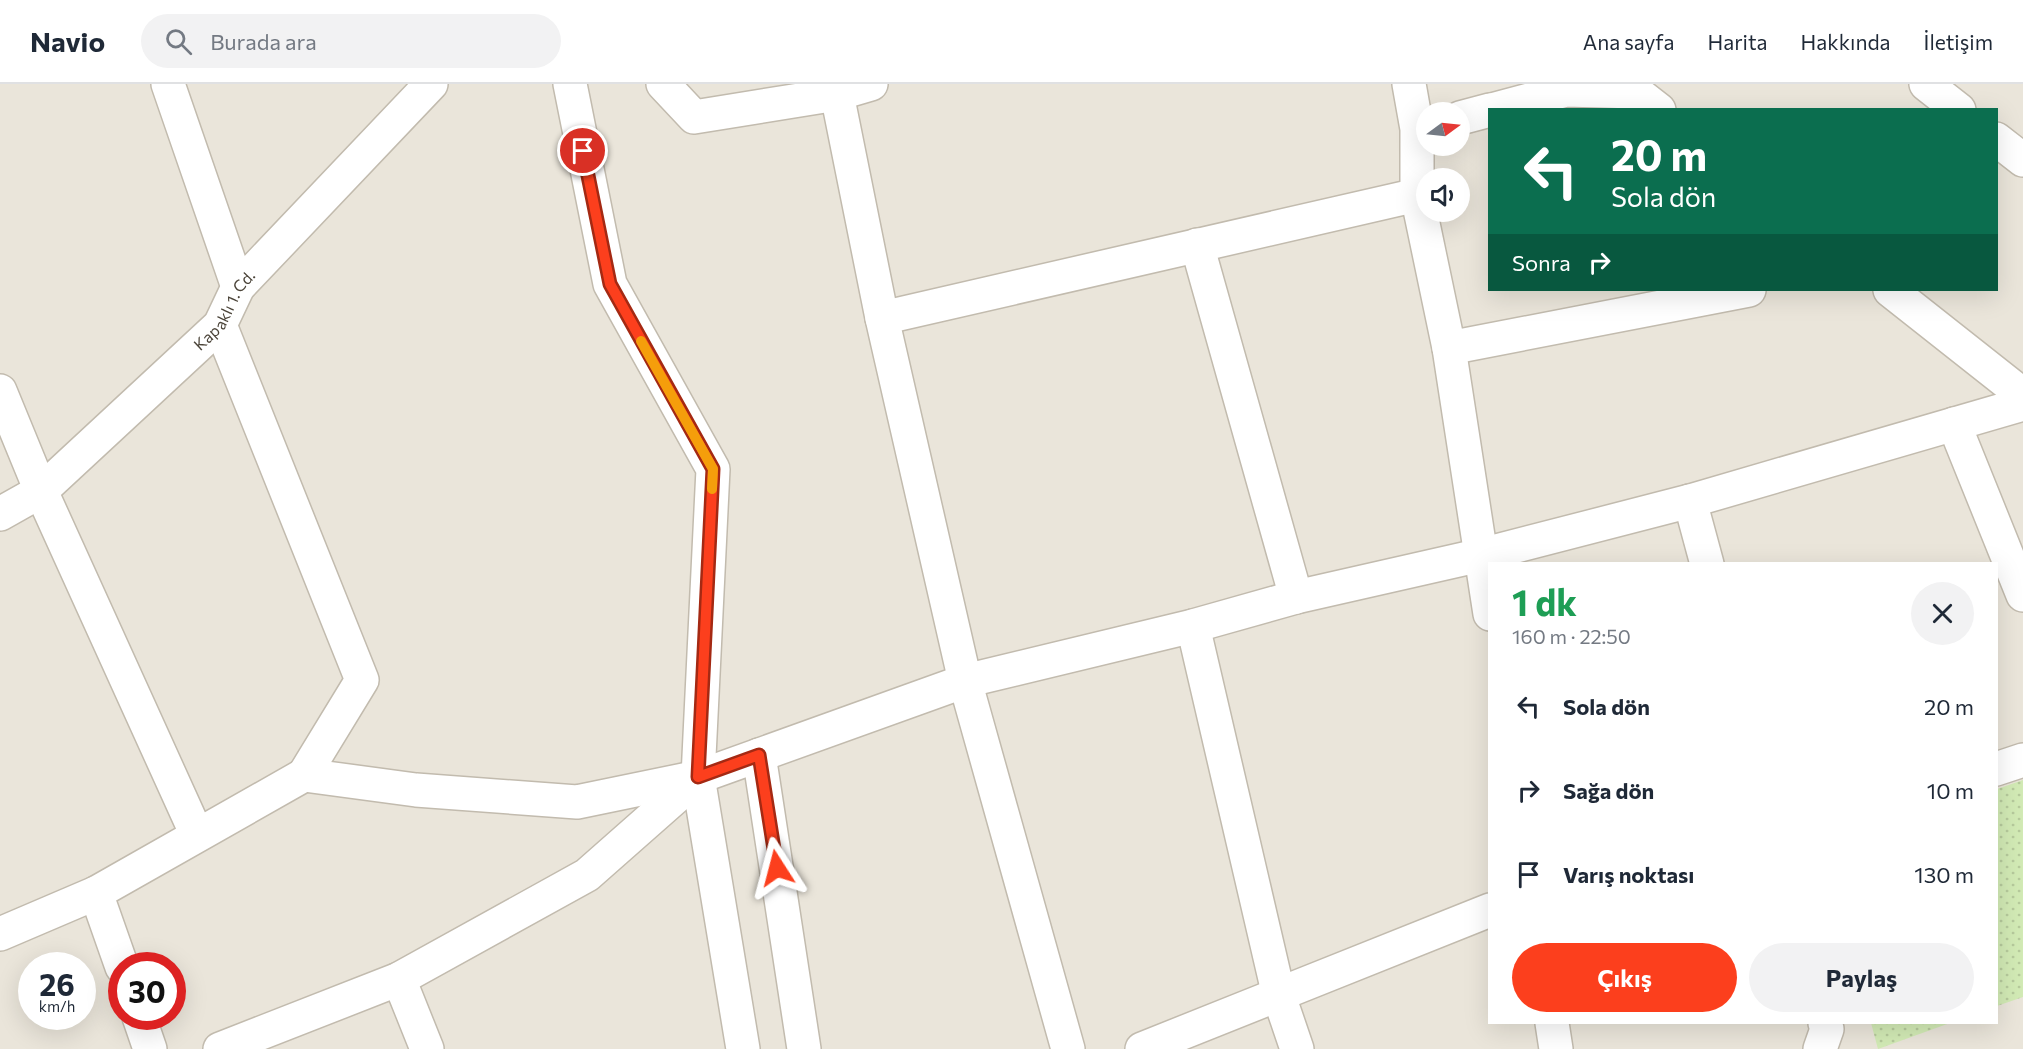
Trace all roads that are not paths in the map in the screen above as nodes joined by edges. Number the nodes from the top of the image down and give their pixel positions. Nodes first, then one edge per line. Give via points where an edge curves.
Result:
1 (168, 84) edge
2 (431, 84) edge
3 (570, 84) edge
4 (663, 84) edge
5 (871, 84) edge
6 (1408, 84) edge
7 (1926, 84) edge
8 (837, 94) junction
9 (1498, 108) edge
10 (1656, 108) edge
11 (1956, 108) edge
12 (1416, 109) edge
13 (1488, 111) edge
14 (1470, 115) edge
15 (1998, 141) edge
16 (2023, 160) edge
17 (1416, 195) edge
18 (1423, 222) edge
19 (1197, 245) junction
20 (238, 286) junction
21 (1744, 291) edge
22 (1891, 291) edge
23 (882, 318) junction
24 (220, 325) junction
25 (1449, 348) junction
26 (0, 391) edge
27 (2023, 395) edge
28 (2023, 404) edge
29 (1954, 424) junction
30 (41, 491) junction
31 (1690, 501) junction
32 (0, 514) edge
33 (1481, 555) junction
34 (1706, 562) edge
35 (2023, 596) edge
36 (1296, 597) junction
37 (1488, 602) edge
38 (1193, 626) junction
39 (965, 681) junction
40 (759, 755) junction
41 (2023, 760) edge
42 (1998, 768) edge
43 (304, 775) junction
44 (698, 777) junction
45 (197, 835) junction
46 (96, 893) junction
47 (1488, 911) edge
48 (0, 934) edge
49 (117, 952) edge
50 (399, 979) junction
51 (1279, 996) junction
52 (1552, 1024) edge
53 (1825, 1024) edge
54 (143, 1030) edge
55 (150, 1049) edge
56 (220, 1049) edge
57 (427, 1049) edge
58 (744, 1049) edge
59 (804, 1049) edge
60 (1068, 1049) edge
61 (1142, 1049) edge
62 (1297, 1049) edge
63 (1556, 1049) edge
64 (1820, 1049) edge

1 - 20 street
2 - 20 street, Kapaklı 1. Cd.
3 - 44 street via 610,284 713,469
4 - 8 street via 694,117
5 - 8 street
6 - 12 street
7 - 11 street
8 - 23 street
9 - 10 street via 1566,90 1636,92
13 - 14 street
15 - 16 street
17 - 19 street
18 - 25 street
19 - 23 street
19 - 36 street
20 - 24 street, Kapaklı 1. Cd.
21 - 25 street
22 - 27 street
23 - 39 street
24 - 30 street, Kapaklı 1. Cd.
24 - 43 street via 362,680
25 - 33 street
26 - 30 street
28 - 29 street
29 - 31 street
29 - 35 street
30 - 32 street, Kapaklı 1. Cd.
30 - 45 street
31 - 33 street
31 - 34 street
33 - 36 street
33 - 37 street
36 - 38 street
38 - 39 street
38 - 51 street
39 - 40 street
39 - 60 street
40 - 44 street
40 - 59 street
41 - 42 street
43 - 44 street via 416,790 577,802
43 - 45 street
44 - 50 street via 587,875
44 - 58 street
45 - 46 street
46 - 48 street
46 - 49 street
47 - 51 street
50 - 56 street
50 - 57 street
51 - 61 street
51 - 62 street
52 - 63 street
53 - 64 street
54 - 55 street

